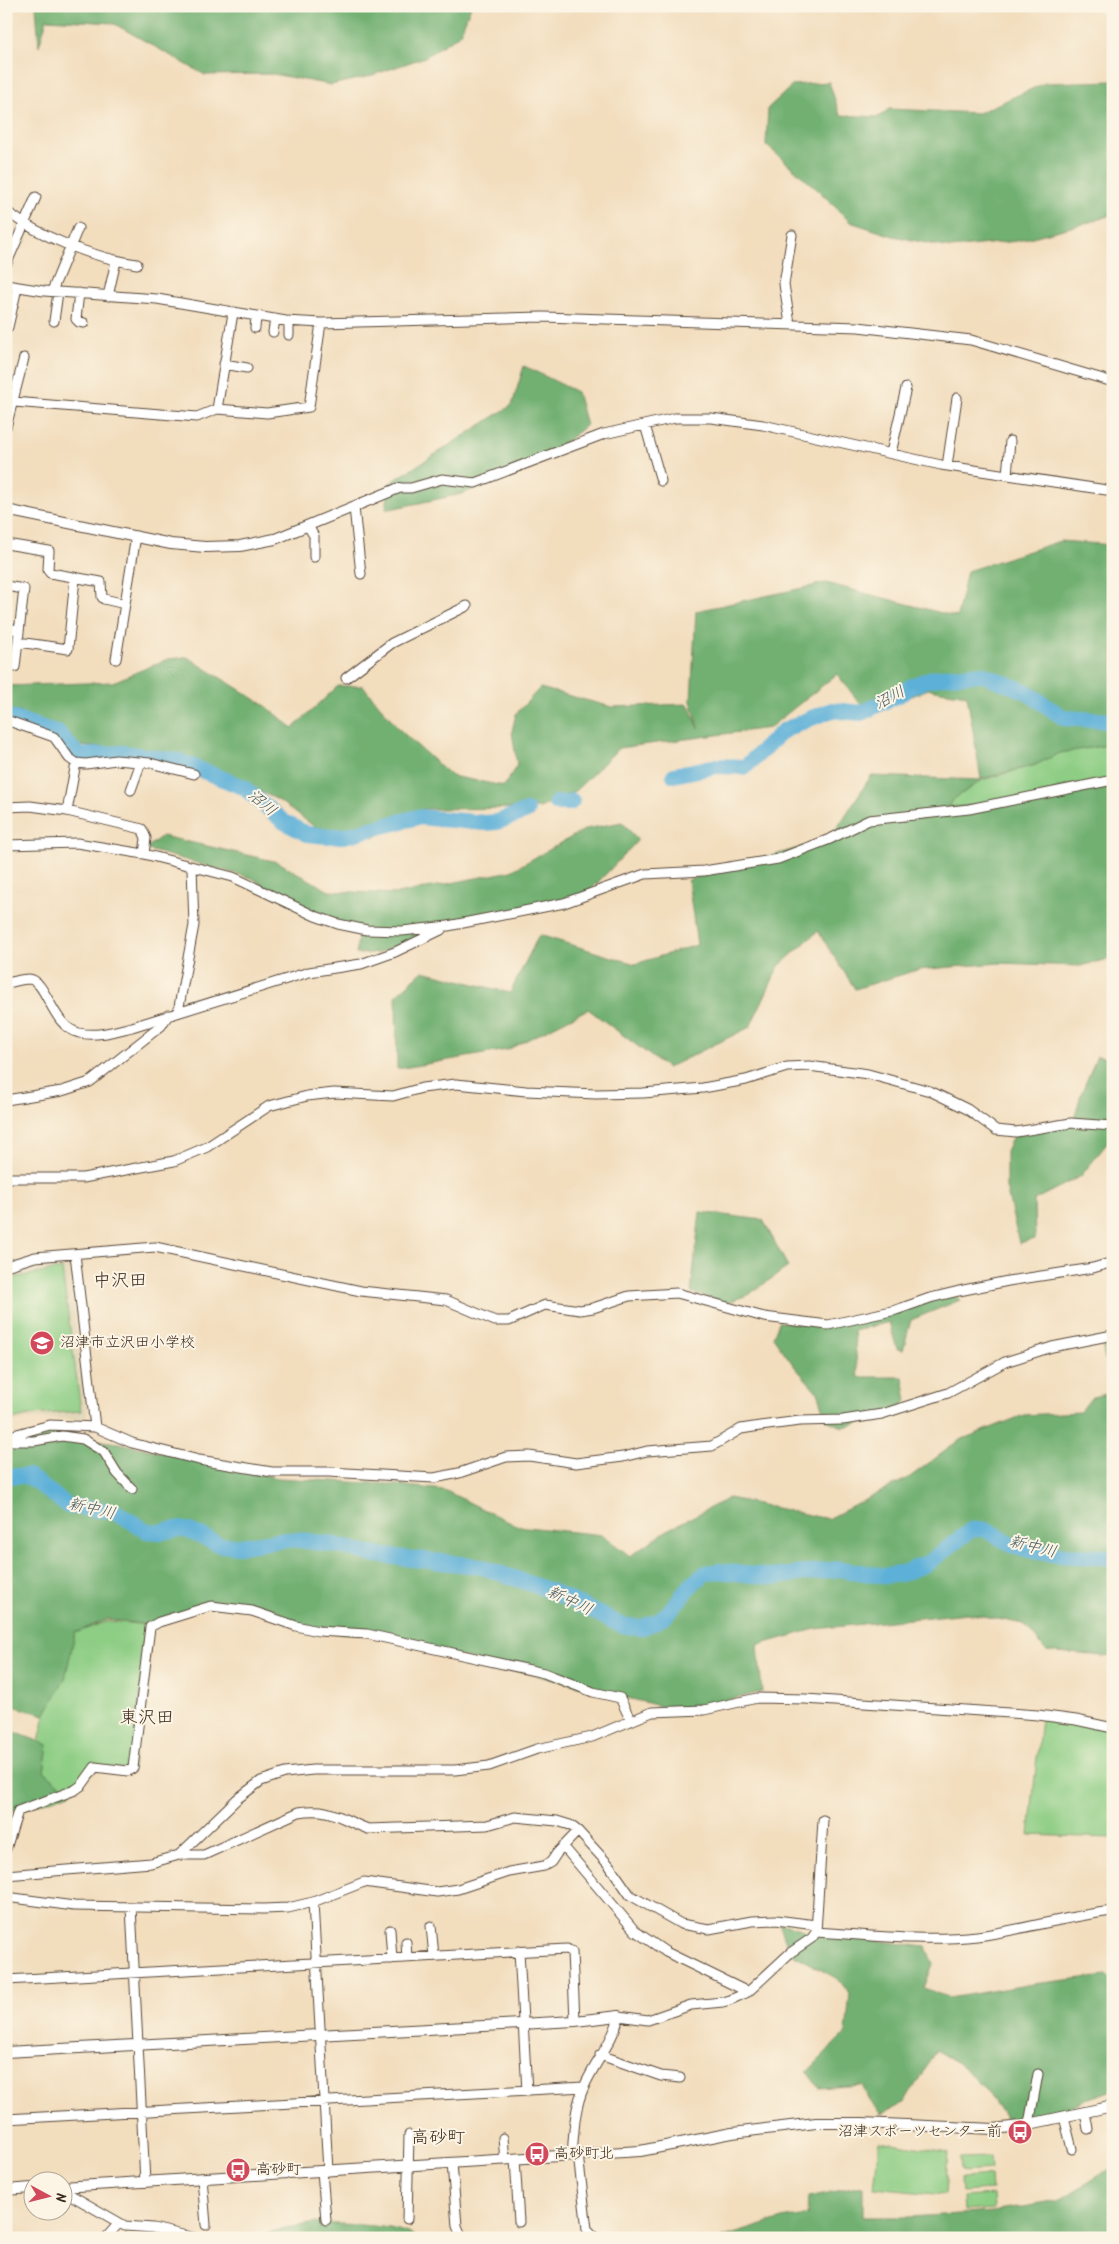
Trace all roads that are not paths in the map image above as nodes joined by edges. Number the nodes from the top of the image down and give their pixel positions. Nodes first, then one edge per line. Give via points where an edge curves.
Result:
1 (36, 197) dead end
2 (6, 211) edge
3 (24, 225) junction
4 (78, 228) dead end
5 (792, 235) dead end
6 (71, 245) junction
7 (116, 261) junction
8 (6, 264) edge
9 (136, 264) dead end
10 (6, 285) edge
11 (17, 288) junction
12 (55, 291) junction
13 (79, 293) junction
14 (108, 296) junction
15 (233, 313) junction
16 (256, 316) junction
17 (274, 319) junction
18 (54, 321) dead end
19 (289, 321) junction
20 (84, 323) dead end
21 (321, 323) junction
22 (790, 324) junction
23 (8, 327) dead end
24 (256, 328) dead end
25 (273, 332) dead end
26 (289, 335) dead end
27 (24, 358) dead end
28 (224, 364) junction
29 (247, 368) dead end
30 (1113, 382) edge
31 (906, 388) dead end
32 (957, 398) dead end
33 (14, 402) junction
34 (217, 409) junction
35 (645, 425) junction
36 (6, 427) edge
37 (1010, 441) dead end
38 (891, 453) junction
39 (947, 466) junction
40 (1007, 475) junction
41 (661, 481) dead end
42 (399, 488) joint
43 (1113, 492) edge
44 (354, 507) junction
45 (6, 510) edge
46 (308, 526) junction
47 (136, 536) junction
48 (6, 544) edge
49 (314, 557) dead end
50 (361, 574) dead end
51 (75, 578) junction
52 (6, 586) edge
53 (125, 604) junction
54 (467, 606) dead end
55 (6, 628) edge
56 (19, 630) junction
57 (18, 642) junction
58 (116, 658) dead end
59 (15, 667) dead end
60 (346, 678) dead end
61 (6, 720) edge
62 (141, 762) junction
63 (76, 763) junction
64 (194, 774) dead end
65 (1113, 780) edge
66 (131, 790) dead end
67 (6, 807) edge
68 (67, 811) junction
69 (6, 845) edge
70 (144, 854) junction
71 (192, 866) junction
72 (448, 926) junction
73 (6, 983) edge
74 (178, 1012) junction
75 (168, 1015) junction
76 (6, 1100) edge
77 (1113, 1126) edge
78 (6, 1178) edge
79 (75, 1254) junction
80 (1113, 1262) edge
81 (6, 1266) edge
82 (1113, 1335) edge
83 (95, 1427) junction
84 (6, 1439) edge
85 (132, 1489) dead end
86 (631, 1721) junction
87 (1113, 1728) edge
88 (823, 1820) dead end
89 (578, 1831) junction
90 (563, 1846) junction
91 (6, 1849) edge
92 (179, 1855) junction
93 (6, 1875) edge
94 (6, 1897) edge
95 (313, 1902) junction
96 (131, 1907) junction
97 (1113, 1911) edge
98 (431, 1926) dead end
99 (816, 1929) junction
100 (390, 1930) dead end
101 (406, 1942) dead end
102 (519, 1951) junction
103 (434, 1956) junction
104 (407, 1958) junction
105 (392, 1959) junction
106 (317, 1964) junction
107 (133, 1972) junction
108 (6, 1980) edge
109 (748, 1992) junction
110 (619, 2016) junction
111 (575, 2021) junction
112 (524, 2023) junction
113 (320, 2035) junction
114 (137, 2044) junction
115 (6, 2052) edge
116 (600, 2055) junction
117 (1038, 2074) dead end
118 (680, 2078) dead end
119 (584, 2087) junction
120 (527, 2091) junction
121 (324, 2101) junction
122 (1113, 2106) edge
123 (140, 2112) junction
124 (1085, 2112) junction
125 (1064, 2116) junction
126 (6, 2119) edge
127 (1029, 2124) junction
128 (1088, 2130) dead end
129 (409, 2136) dead end
130 (503, 2138) dead end
131 (1072, 2149) dead end
132 (575, 2156) junction
133 (510, 2159) junction
134 (452, 2163) junction
135 (407, 2166) junction
136 (325, 2171) junction
137 (202, 2178) junction
138 (145, 2182) junction
139 (72, 2187) edge
140 (22, 2189) edge
141 (6, 2190) edge
142 (72, 2194) edge
143 (407, 2218) dead end
144 (326, 2220) dead end
145 (519, 2222) dead end
146 (119, 2223) junction
147 (206, 2225) dead end
148 (106, 2238) edge
149 (195, 2238) edge
150 (462, 2238) edge
151 (596, 2238) edge

1 - 3 street
2 - 3 street
3 - 6 street
3 - 8 street
4 - 6 street
5 - 22 street via 784,284
6 - 7 street
6 - 12 street
7 - 9 street
7 - 14 street
10 - 11 street
11 - 12 street
11 - 23 street
12 - 13 street
12 - 18 street
13 - 14 street
13 - 20 street via 76,319
14 - 15 street via 157,299
15 - 16 street
15 - 28 street
16 - 17 street
16 - 24 street
17 - 19 street
17 - 25 street
19 - 21 street
19 - 26 street
21 - 22 street via 543,317
21 - 34 street via 308,407 267,413
22 - 30 street via 858,327 971,340
27 - 33 street
28 - 29 street
28 - 34 street
31 - 38 street
32 - 39 street
33 - 34 street via 197,417
33 - 36 street
35 - 38 street via 675,418 711,418 763,425
35 - 41 street
35 - 42 street via 604,434 475,483 442,479
37 - 40 street
38 - 39 street
39 - 40 street
40 - 43 street
42 - 44 street
44 - 46 street
44 - 50 street
45 - 47 street
46 - 47 street via 275,539 240,546 205,548
46 - 49 street via 314,536
47 - 53 street
48 - 51 street via 49,551 50,573
51 - 53 street via 101,582 104,599
51 - 57 street via 68,648
52 - 56 street via 24,589
53 - 58 street
54 - 60 street via 392,643
55 - 56 street
56 - 57 street
57 - 59 street
61 - 63 street via 54,737 68,758
62 - 63 street
62 - 64 street
62 - 66 street
63 - 68 street
65 - 72 street via 969,809 869,820 778,859 704,871 645,874 564,903
67 - 68 street via 30,806
68 - 70 street via 142,829 146,838
69 - 70 street via 77,843
70 - 71 street
71 - 72 street via 233,877 338,924 367,930 402,931
71 - 74 street via 194,925
72 - 74 street via 396,952 361,964 309,972
73 - 75 street via 29,979 38,982 63,1026 79,1033 103,1034
74 - 75 street
75 - 76 street via 161,1026 90,1082 62,1091
77 - 78 street via 1071,1123 1016,1132 996,1130 967,1109 930,1091 868,1074 809,1066 787,1067 746,1080 703,1088 643,1093 552,1092 456,1084 393,1096 340,1093 307,1096 269,1106 207,1147 174,1161 84,1178
79 - 80 street via 155,1247 361,1291 446,1300 495,1321 509,1321 545,1305 580,1310 629,1296 677,1292 764,1317 828,1326 959,1291
79 - 81 street via 35,1257
79 - 83 street
82 - 83 street via 1052,1347 1005,1362 948,1393 882,1414 741,1429 712,1446 647,1451 614,1458 576,1462 529,1456 506,1457 434,1478 272,1472 189,1458 132,1443
83 - 84 street via 50,1426
84 - 85 street via 34,1441 62,1436 83,1439 104,1452
86 - 87 street via 652,1712 704,1710 757,1698 1038,1715
86 - 91 street via 620,1698 592,1692 544,1673 367,1634 318,1631 252,1610 211,1606 150,1627 133,1768 128,1771 95,1767 82,1786 75,1790 18,1811
86 - 92 street via 592,1737 537,1749 489,1766 455,1770 313,1770 261,1780
88 - 99 street
89 - 90 street
89 - 92 street via 570,1824 558,1821 515,1817 487,1825 368,1829 332,1812 315,1810 299,1812 204,1855
89 - 99 street via 609,1865 630,1895 681,1924 709,1929 776,1920
90 - 95 street via 544,1866 508,1872 458,1889 437,1892 364,1882
90 - 109 street via 636,1930 666,1952
92 - 93 street via 151,1863
94 - 96 street via 74,1906
95 - 96 street via 280,1908
95 - 106 street
96 - 107 street
97 - 99 street via 977,1936 941,1938
98 - 103 street
99 - 109 street via 812,1938 790,1953
100 - 105 street
101 - 104 street
102 - 103 street
102 - 111 street via 567,1948 572,1952
102 - 112 street
103 - 104 street
104 - 105 street
105 - 106 street
106 - 107 street
106 - 113 street
107 - 108 street
107 - 114 street
109 - 110 street via 723,2002 691,2005 648,2020
110 - 111 street
110 - 116 street
111 - 112 street
112 - 113 street
112 - 120 street
113 - 114 street
113 - 121 street
114 - 115 street
114 - 123 street
116 - 118 street via 661,2076
116 - 119 street
117 - 127 street
119 - 120 street
119 - 132 street via 575,2115
120 - 121 street
121 - 123 street
121 - 136 street
122 - 124 street
123 - 126 street
123 - 138 street
124 - 125 street
124 - 128 street
125 - 127 street
125 - 131 street
127 - 132 street via 994,2129 816,2123 740,2132 640,2151
129 - 135 street
130 - 133 street
132 - 133 street
132 - 151 street via 587,2229
133 - 134 street
133 - 145 street
134 - 135 street
134 - 150 street via 457,2226
135 - 136 street
135 - 143 street
136 - 137 street
136 - 144 street
137 - 138 street
137 - 147 street
138 - 139 street
140 - 141 street
142 - 146 street
146 - 148 street
146 - 149 street

